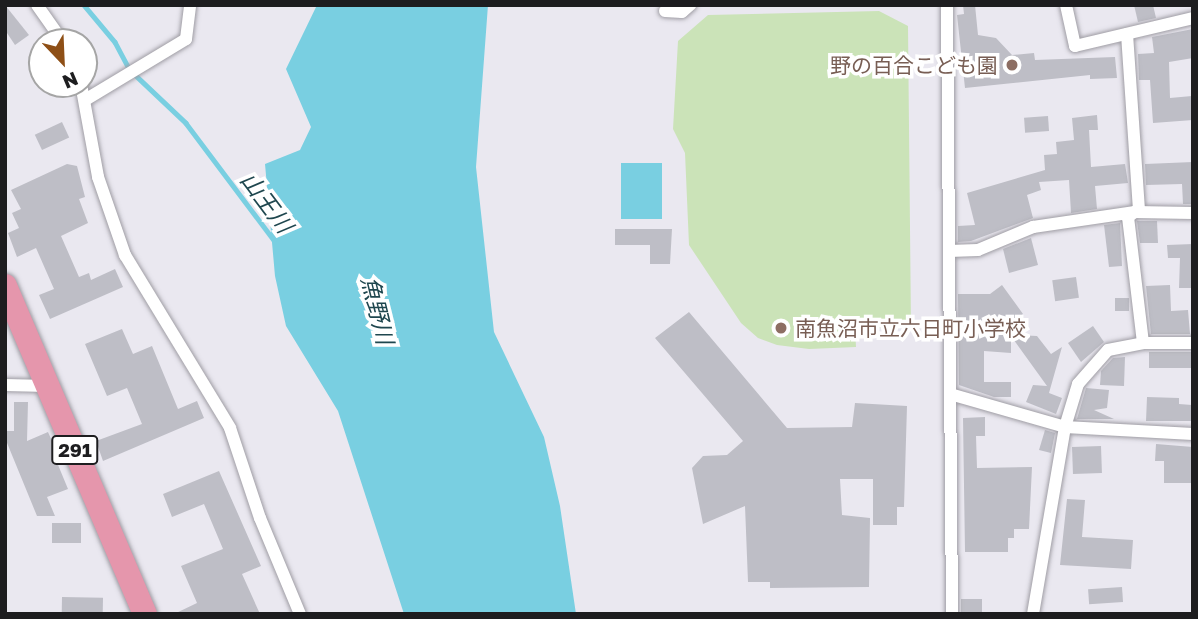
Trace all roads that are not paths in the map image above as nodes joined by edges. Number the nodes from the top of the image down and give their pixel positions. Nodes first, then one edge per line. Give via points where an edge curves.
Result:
1 (37, 5) edge
2 (190, 5) edge
3 (690, 5) edge
4 (947, 5) edge
5 (1066, 5) edge
6 (665, 11) dead end
7 (1193, 18) edge
8 (53, 28) edge
9 (1127, 34) junction
10 (85, 100) joint
11 (1135, 212) junction
12 (1193, 213) edge
13 (949, 251) junction
14 (5, 286) edge
15 (1143, 343) junction
16 (1193, 343) edge
17 (5, 385) edge
18 (48, 386) junction
19 (950, 394) junction
20 (1065, 427) junction
21 (1193, 434) edge
22 (145, 614) edge
23 (300, 614) edge
24 (952, 614) edge
25 (1033, 614) edge

1 - 8 street
2 - 10 street via 186,39
3 - 6 street via 682,12
4 - 13 street
5 - 9 street via 1075,46
7 - 9 street
9 - 11 street via 1139,209
10 - 23 street via 98,177 125,255 230,428 260,518
11 - 12 street
11 - 13 street via 1033,227 978,250
11 - 15 street via 1128,217
13 - 19 street
14 - 18 highway, 291
15 - 16 street
15 - 20 street via 1108,350 1079,384
17 - 18 street
18 - 22 highway, 291
19 - 20 street
19 - 24 street
20 - 21 street
20 - 25 street

